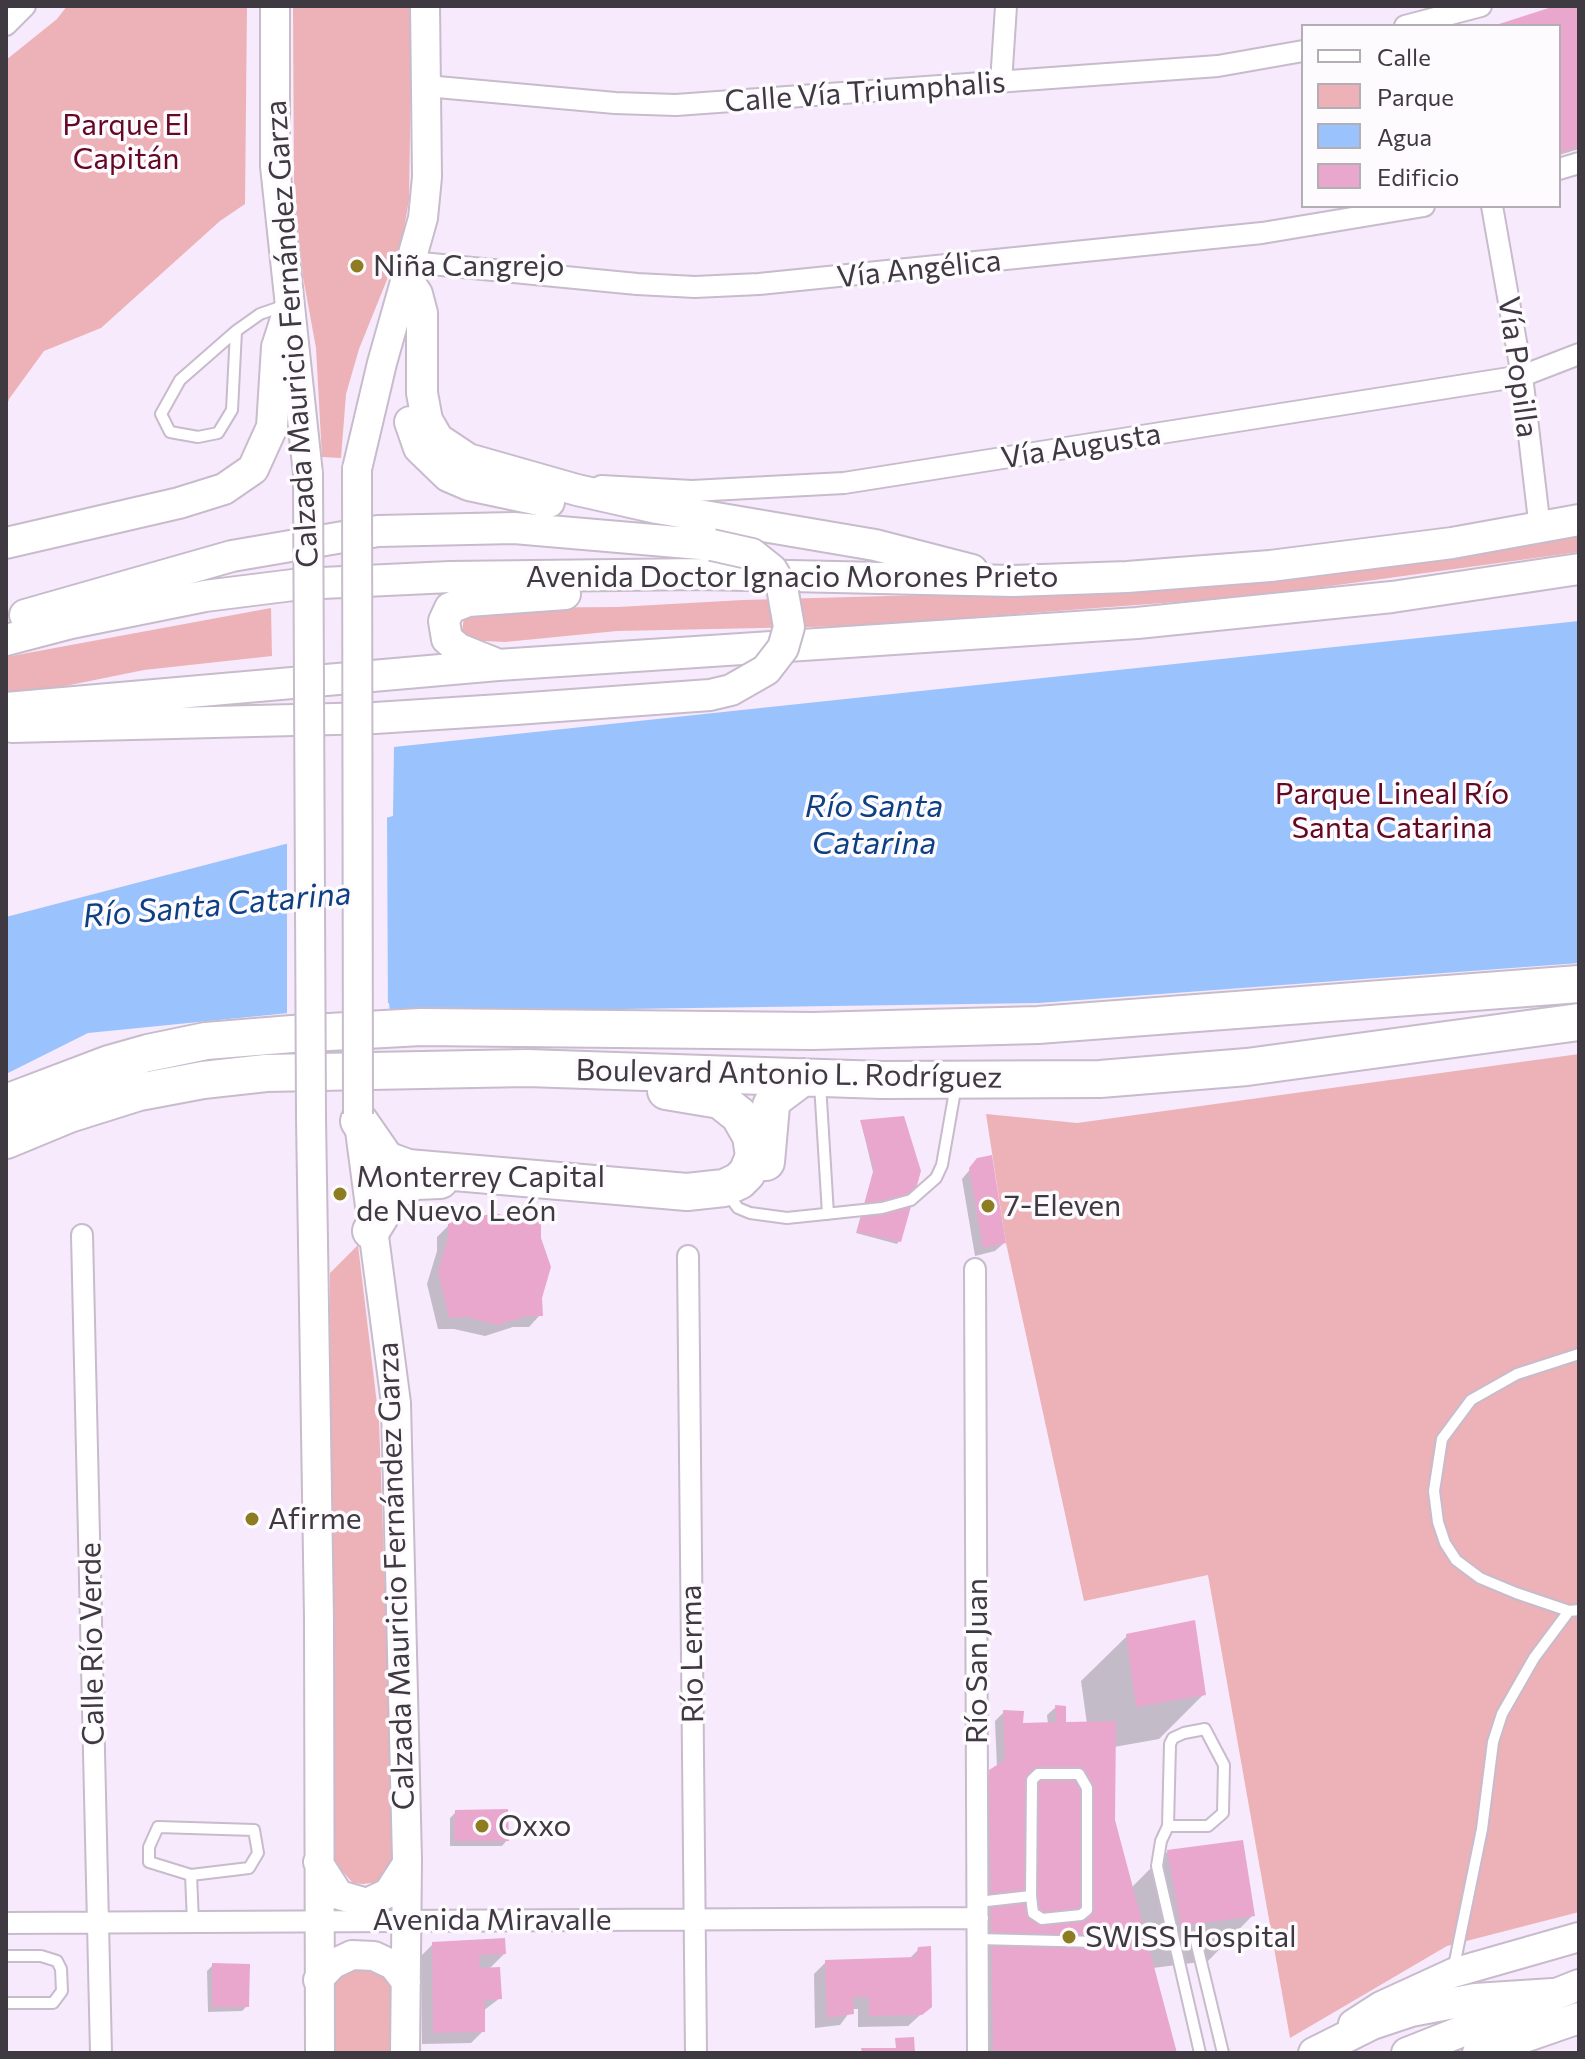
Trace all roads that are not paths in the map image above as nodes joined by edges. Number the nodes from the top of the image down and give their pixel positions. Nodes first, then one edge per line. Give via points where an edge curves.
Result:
1 (25, 6) edge
2 (275, 6) edge
3 (425, 6) edge
4 (1006, 6) edge
5 (1470, 12) edge
6 (1414, 24) edge
7 (6, 25) edge
8 (1301, 51) edge
9 (1001, 83) junction
10 (426, 86) junction
11 (1412, 208) edge
12 (1492, 208) edge
13 (409, 271) junction
14 (288, 308) junction
15 (236, 331) junction
16 (421, 338) junction
17 (1579, 354) edge
18 (1522, 376) junction
19 (577, 490) junction
20 (1579, 520) edge
21 (1540, 529) junction
22 (6, 543) edge
23 (712, 545) junction
24 (1579, 569) edge
25 (702, 574) junction
26 (1013, 581) junction
27 (6, 624) edge
28 (6, 640) edge
29 (498, 665) junction
30 (6, 708) edge
31 (6, 727) edge
32 (1579, 984) edge
33 (1579, 1022) edge
34 (527, 1068) junction
35 (811, 1077) junction
36 (957, 1079) junction
37 (6, 1103) edge
38 (358, 1117) junction
39 (6, 1140) edge
40 (727, 1195) junction
41 (828, 1214) junction
42 (371, 1231) junction
43 (82, 1235) dead end
44 (688, 1256) dead end
45 (975, 1269) dead end
46 (1579, 1354) edge
47 (1574, 1610) edge
48 (1168, 1826) junction
49 (318, 1861) junction
50 (406, 1863) junction
51 (191, 1875) junction
52 (1031, 1896) junction
53 (978, 1910) junction
54 (695, 1919) junction
55 (318, 1921) junction
56 (406, 1921) junction
57 (193, 1922) junction
58 (6, 1923) edge
59 (99, 1923) junction
60 (1195, 1937) dead end
61 (1579, 1937) edge
62 (978, 1939) junction
63 (1099, 1942) dead end
64 (6, 1956) edge
65 (1453, 1973) junction
66 (318, 1980) junction
67 (406, 1982) junction
68 (1566, 1990) edge
69 (6, 2003) edge
70 (1579, 2018) edge
71 (1213, 2020) junction
72 (1194, 2024) junction
73 (101, 2053) edge
74 (320, 2053) edge
75 (405, 2053) edge
76 (696, 2053) edge
77 (978, 2053) edge
78 (1200, 2053) edge
79 (1223, 2053) edge
80 (1311, 2053) edge
81 (1407, 2053) edge
82 (1478, 2053) edge

1 - 7 street
2 - 14 main road, Calzada Mauricio Fernández Garza via 275,166
3 - 10 main road, Calzada Mauricio Fernández Garza
4 - 9 street
5 - 6 street
8 - 9 street, Calle Vía Triumphalis via 1218,66
9 - 10 street, Calle Vía Triumphalis via 676,105
10 - 13 main road, Calzada Mauricio Fernández Garza via 427,177
11 - 13 street, Vía Angélica via 1262,233 759,284 695,287
12 - 18 street, Vía Popilla
13 - 16 main road via 420,302
13 - 38 main road, Calzada Mauricio Fernández Garza, bridge via 357,469
14 - 15 lane via 260,314
14 - 22 main road via 277,347 272,427 253,469 224,489 179,503
14 - 49 main road, Calzada Mauricio Fernández Garza, bridge via 308,474
15 - 15 lane via 174,390 161,414 170,432 198,437 218,433 232,410
16 - 19 main road via 424,411 438,439 468,459
16 - 23 main road via 411,374 409,414 412,432 431,463 469,485 677,529
17 - 18 street, Vía Augusta
18 - 19 street, Vía Augusta via 844,483
18 - 21 street, Vía Popilla
19 - 26 main road via 875,545
20 - 21 main road, Avenida Doctor Ignacio Morones Prieto
21 - 26 main road, Avenida Doctor Ignacio Morones Prieto via 1270,566
23 - 27 main road via 588,532 436,527 334,537 232,556 97,592
23 - 31 main road, bridge via 752,554 772,570 782,587 789,627 783,648 766,670 731,690 375,718
24 - 29 main road, Avenida Doctor Ignacio Morones Prieto via 1392,597 1137,623
25 - 26 main road, Avenida Doctor Ignacio Morones Prieto
25 - 28 main road, Avenida Doctor Ignacio Morones Prieto via 301,584 190,599
25 - 29 main road via 622,589 468,601 450,608 444,628 451,643
29 - 30 main road, Avenida Doctor Ignacio Morones Prieto
32 - 37 highway, Boulevard Antonio L. Rodríguez via 1038,1025 813,1031 421,1027 262,1036 148,1053
33 - 36 highway, Boulevard Antonio L. Rodríguez via 1180,1075
34 - 35 highway, Boulevard Antonio L. Rodríguez
34 - 39 highway, Boulevard Antonio L. Rodríguez via 369,1069 203,1080 83,1109
34 - 40 highway via 601,1085 720,1100 739,1115 753,1147 747,1173
35 - 36 highway, Boulevard Antonio L. Rodríguez
35 - 40 highway via 775,1098 763,1170 751,1188
35 - 41 lane
36 - 41 lane via 936,1178 911,1200
38 - 40 highway via 386,1160 408,1168
38 - 42 main road, Calzada Mauricio Fernández Garza
40 - 41 lane via 750,1213 769,1217
40 - 42 highway via 691,1206 469,1181 415,1181 389,1198
42 - 50 main road, Calzada Mauricio Fernández Garza via 396,1403
43 - 59 street, Calle Río Verde
44 - 54 street, Río Lerma
45 - 53 street, Río San Juan
46 - 47 lane via 1517,1374 1471,1400 1442,1439 1434,1491 1438,1522 1456,1560 1480,1578
47 - 65 lane via 1534,1658 1502,1714
48 - 48 lane via 1170,1744 1184,1733 1205,1729 1224,1765 1223,1813 1208,1826
48 - 72 lane via 1157,1855 1158,1880
49 - 50 main road via 339,1895 367,1903 388,1893
49 - 55 main road, Calzada Mauricio Fernández Garza
50 - 56 main road, Calzada Mauricio Fernández Garza
51 - 51 lane via 249,1868 258,1853 254,1830 158,1827 149,1862
51 - 57 lane
52 - 52 lane via 1033,1913 1042,1919 1087,1910 1087,1788 1079,1774 1038,1774 1032,1780
52 - 53 lane
53 - 54 street, Avenida Miravalle
53 - 62 street, Río San Juan
54 - 56 street, Avenida Miravalle
54 - 76 street, Río Lerma
55 - 56 street, Avenida Miravalle
55 - 57 street, Avenida Miravalle
55 - 66 main road, Calzada Mauricio Fernández Garza
56 - 67 main road, Calzada Mauricio Fernández Garza
57 - 59 street, Avenida Miravalle
58 - 59 street, Avenida Miravalle
59 - 73 street, Calle Río Verde
60 - 71 lane
61 - 65 main road
62 - 63 lane
62 - 77 street, Río San Juan
64 - 69 lane via 57,1961 62,1991 53,2003
65 - 80 main road via 1381,2006
66 - 67 main road via 333,1964 352,1955 374,1956 393,1965
66 - 74 main road, Calzada Mauricio Fernández Garza
67 - 75 main road, Calzada Mauricio Fernández Garza
68 - 80 main road via 1411,2011
68 - 81 main road
70 - 82 main road
71 - 72 lane
71 - 79 lane
72 - 78 lane

